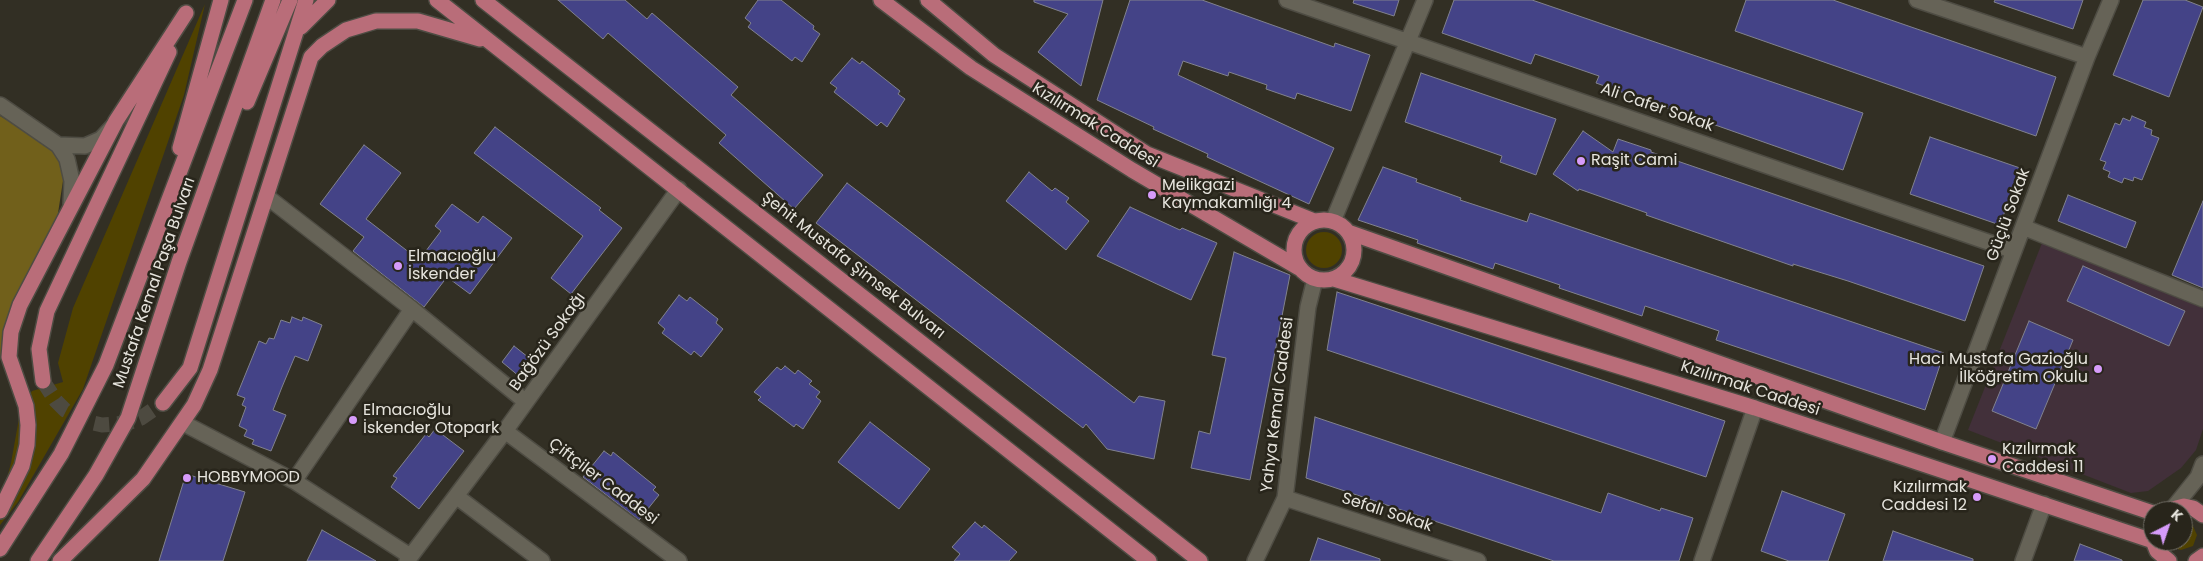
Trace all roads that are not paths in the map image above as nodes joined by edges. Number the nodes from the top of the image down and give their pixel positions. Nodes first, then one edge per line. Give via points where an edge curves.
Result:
1 (221, 0) edge
2 (245, 0) edge
3 (273, 0) edge
4 (290, 0) edge
5 (306, 0) edge
6 (328, 0) edge
7 (437, 0) edge
8 (483, 0) edge
9 (881, 0) edge
10 (928, 0) edge
11 (1287, 0) edge
12 (1425, 0) edge
13 (1917, 0) edge
14 (2111, 0) edge
15 (189, 7) edge
16 (295, 36) junction
17 (1406, 40) junction
18 (493, 44) junction
19 (2087, 57) junction
20 (0, 105) edge
21 (112, 127) junction
22 (58, 145) junction
23 (679, 189) junction
24 (266, 196) junction
25 (71, 204) junction
26 (1314, 221) junction
27 (1333, 221) junction
28 (2023, 227) junction
29 (1348, 232) junction
30 (152, 246) junction
31 (2014, 251) junction
32 (180, 262) junction
33 (1300, 268) junction
34 (1315, 279) junction
35 (1334, 279) junction
36 (2203, 299) edge
37 (412, 309) junction
38 (43, 381) tunnel mouth
39 (526, 402) junction
40 (163, 403) tunnel mouth
41 (1755, 408) junction
42 (183, 424) junction
43 (506, 431) junction
44 (1942, 442) junction
45 (2203, 464) edge
46 (294, 482) junction
47 (456, 496) junction
48 (1285, 498) junction
49 (2177, 501) edge
50 (2044, 504) junction
51 (2143, 510) edge
52 (0, 511) edge
53 (2143, 537) edge
54 (0, 549) edge
55 (409, 559) edge
56 (38, 561) edge
57 (60, 561) edge
58 (542, 561) edge
59 (679, 561) edge
60 (1149, 561) edge
61 (1200, 561) edge
62 (1255, 561) edge
63 (1478, 561) edge
64 (1702, 561) edge
65 (2023, 561) edge

1 - 30 main road
2 - 30 main road, Mustafa Kemal Paşa Bulvarı
3 - 32 main road, Mustafa Kemal Paşa Bulvarı
4 - 32 main road
5 - 16 main road
6 - 16 main road
7 - 18 main road
8 - 61 main road, Şehit Mustafa Şimsek Bulvarı
9 - 33 main road, Kızılırmak Caddesi via 971,68 1132,170
10 - 26 main road, Kızılırmak Caddesi via 994,56 1147,154
11 - 17 street, Ali Cafer Sokak
12 - 17 street
13 - 19 street
14 - 19 street, Güçlü Sokak
15 - 21 main road
15 - 38 main road via 47,310 39,348
16 - 40 main road via 190,368
17 - 27 street
17 - 31 street, Ali Cafer Sokak
18 - 23 main road
18 - 24 main road via 452,29 405,20 376,21 333,37 311,57
19 - 28 street, Güçlü Sokak
20 - 22 street
21 - 22 street via 100,140 86,146
21 - 25 main road
22 - 25 street via 67,159 72,181
23 - 39 street, Bağözü Sokağı
23 - 60 main road
24 - 37 street
24 - 42 main road via 210,370
25 - 52 main road via 20,305 11,332 9,357 26,406 27,445 22,466
26 - 27 main road
26 - 33 main road via 1306,225 1295,241 1294,250
27 - 29 main road
28 - 31 street, Güçlü Sokak
28 - 36 street
29 - 35 main road via 1354,249 1353,259
29 - 44 main road, Kızılırmak Caddesi
30 - 54 main road, Mustafa Kemal Paşa Bulvarı via 106,365 61,454
31 - 44 street, Güçlü Sokak
32 - 56 main road, Mustafa Kemal Paşa Bulvarı via 128,418 96,475
33 - 34 main road
34 - 35 main road
34 - 48 street, Yahya Kemal Caddesi via 1308,307
35 - 41 main road, Kızılırmak Caddesi
37 - 39 street
37 - 46 street
39 - 43 street, Bağözü Sokağı
41 - 50 main road, Kızılırmak Caddesi
41 - 64 street
42 - 46 street
42 - 57 main road via 143,480
43 - 47 street, Bağözü Sokağı
43 - 59 street, Çiftçiler Caddesi
44 - 51 main road, Kızılırmak Caddesi
45 - 49 street via 2198,477
46 - 55 street
47 - 55 street, Bağözü Sokağı
47 - 58 street
48 - 62 street, Yahya Kemal Caddesi
48 - 63 street, Sefalı Sokak
50 - 53 main road, Kızılırmak Caddesi
50 - 65 street

